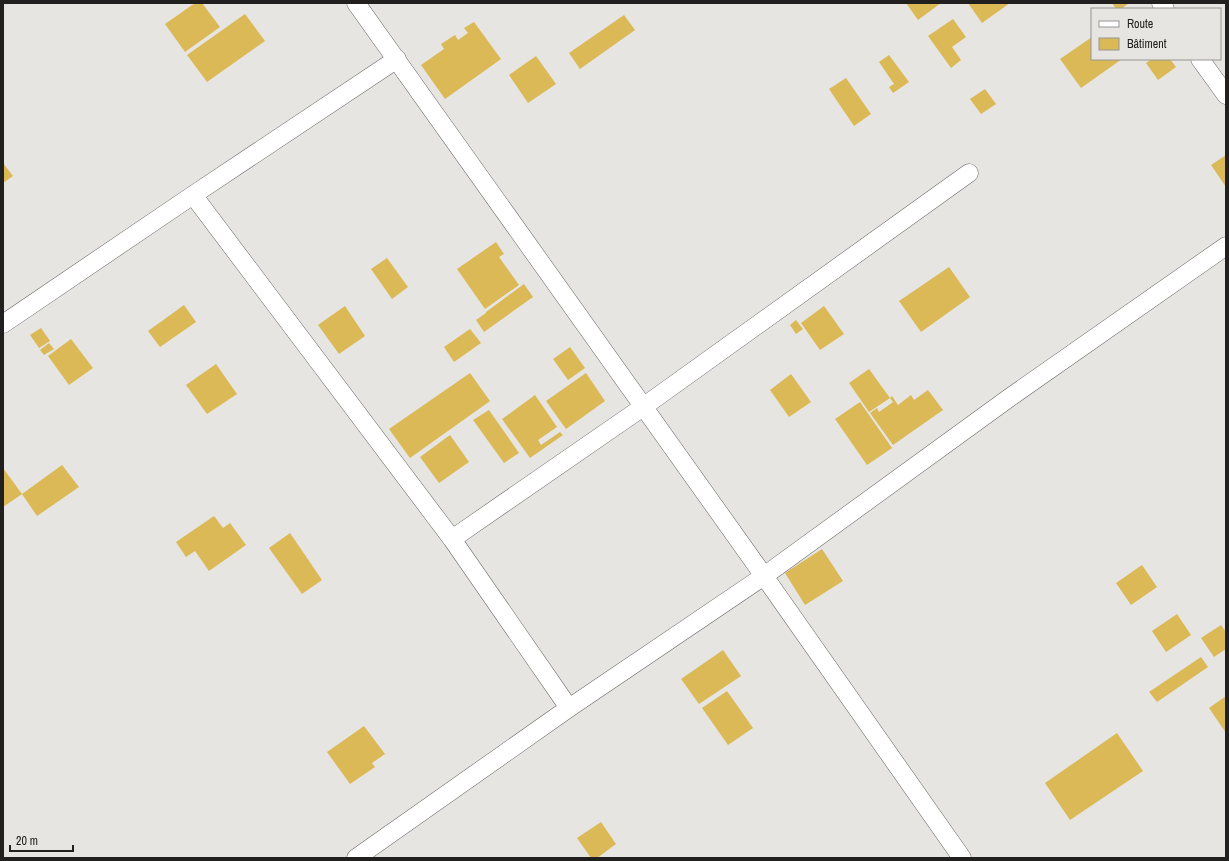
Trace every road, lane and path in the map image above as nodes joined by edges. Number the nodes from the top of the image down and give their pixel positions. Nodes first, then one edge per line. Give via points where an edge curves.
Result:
1 (356, 3) edge
2 (397, 60) junction
3 (1201, 60) edge
4 (1226, 95) edge
5 (969, 173) dead end
6 (193, 195) junction
7 (1226, 246) edge
8 (3, 324) edge
9 (644, 407) junction
10 (452, 539) junction
11 (764, 576) junction
12 (569, 708) junction
13 (356, 858) edge
14 (962, 858) edge

1 - 2 street
2 - 6 street
2 - 9 street
3 - 4 street
5 - 9 street
6 - 8 street
6 - 10 street
7 - 11 street via 1002,403
9 - 10 street
9 - 11 street
10 - 12 street
11 - 12 street
11 - 14 street
12 - 13 street

